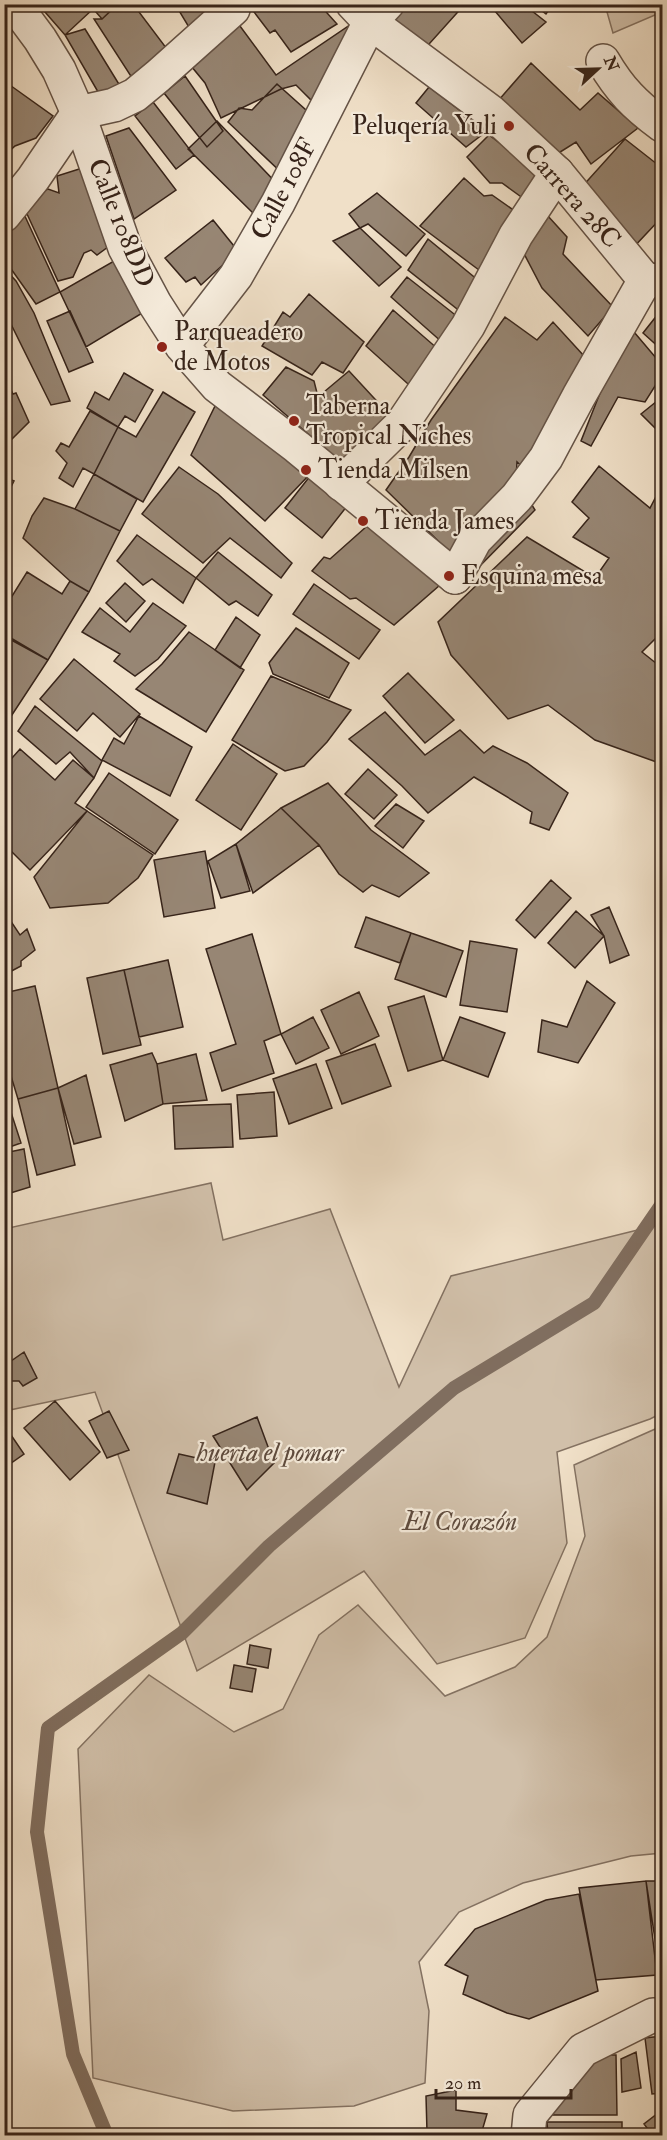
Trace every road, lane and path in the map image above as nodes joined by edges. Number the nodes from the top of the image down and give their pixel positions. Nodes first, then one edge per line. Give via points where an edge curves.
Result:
1 (14, 4) edge
2 (233, 4) edge
3 (370, 10) edge
4 (603, 61) dead end
5 (78, 113) junction
6 (663, 125) edge
7 (557, 173) junction
8 (4, 215) edge
9 (654, 281) edge
10 (182, 346) junction
11 (341, 484) junction
12 (663, 2014) edge
13 (528, 2136) edge

1 - 5 street, Calle 108DD via 59,70
2 - 5 street via 233,9 135,95 114,105
3 - 7 street, Carrera 28C
3 - 10 street, Calle 108F via 283,193 236,276
4 - 6 street via 618,87
5 - 8 street
5 - 10 street, Calle 108DD via 125,249
7 - 9 street, Carrera 28C
7 - 11 street via 516,235 468,326 402,424
9 - 11 street, Calle 108DD via 579,396 546,458 518,497 475,540 455,577
10 - 11 street, Calle 108DD via 217,386
12 - 13 street via 653,2015 583,2050 530,2115

